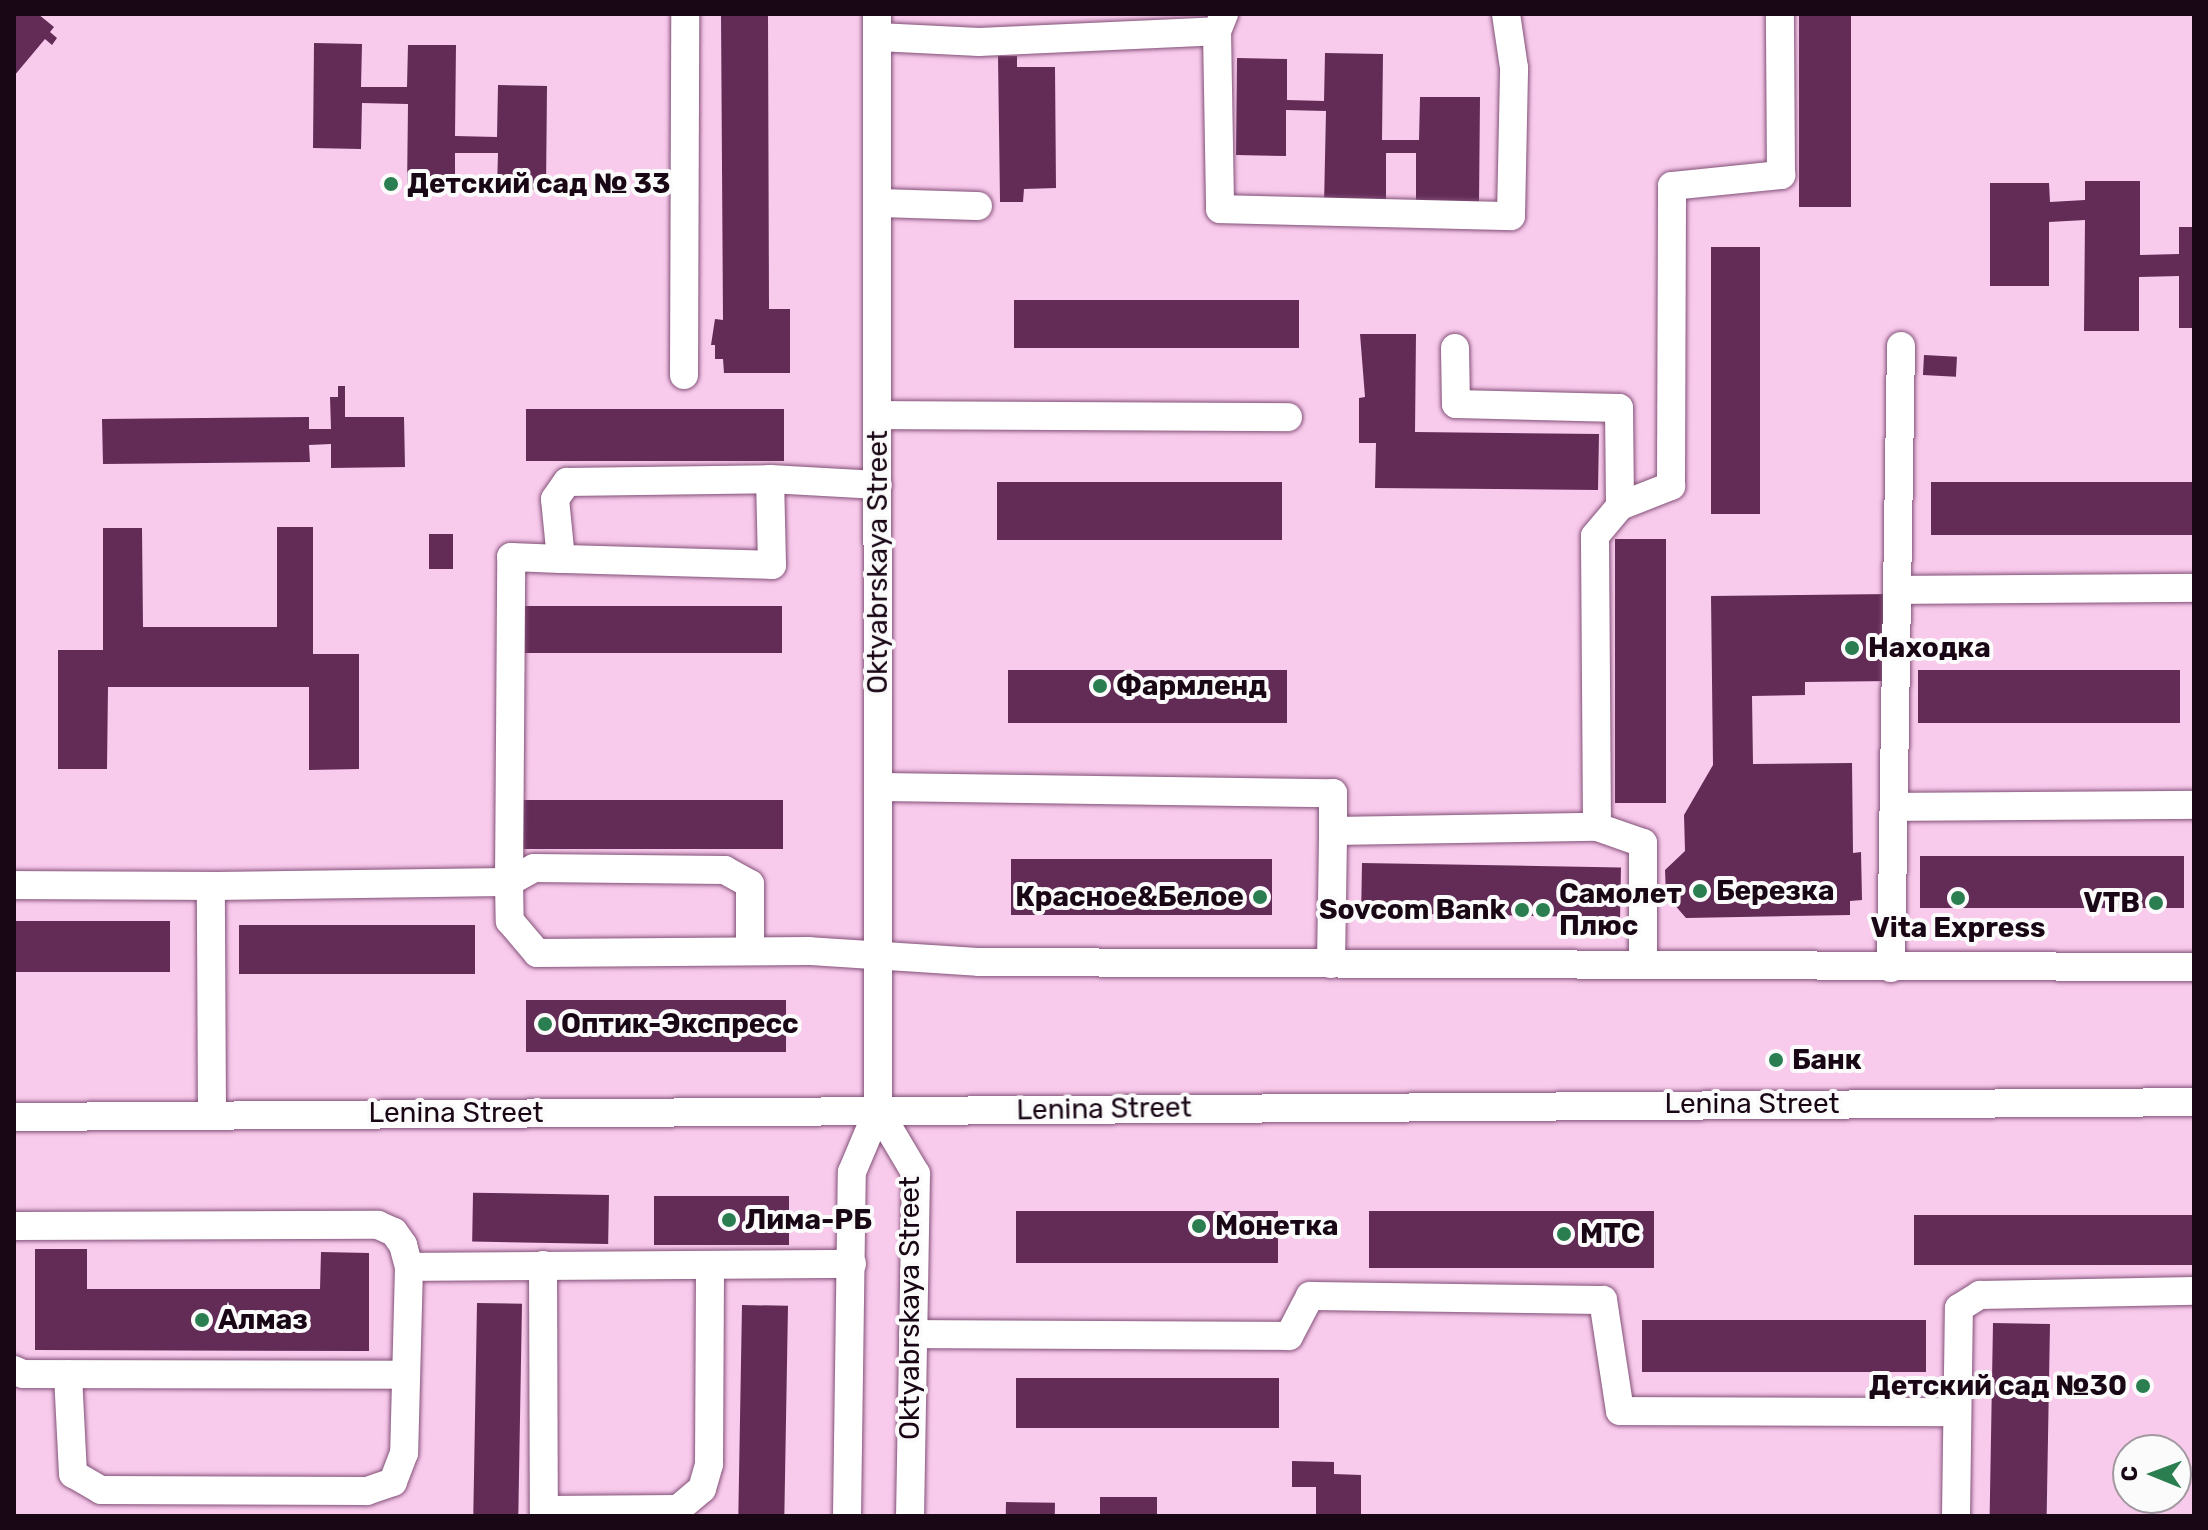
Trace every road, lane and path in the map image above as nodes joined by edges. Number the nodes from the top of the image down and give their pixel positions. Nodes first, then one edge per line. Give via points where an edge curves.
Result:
1 (685, 14) edge
2 (1506, 14) edge
3 (1780, 14) edge
4 (1220, 22) edge
5 (878, 25) edge
6 (878, 203) junction
7 (978, 206) dead end
8 (1901, 346) dead end
9 (1455, 348) dead end
10 (684, 375) dead end
11 (878, 415) junction
12 (1288, 417) dead end
13 (770, 479) junction
14 (878, 485) junction
15 (1620, 506) junction
16 (561, 559) junction
17 (2194, 588) edge
18 (1898, 590) junction
19 (878, 787) junction
20 (2194, 805) edge
21 (1894, 807) junction
22 (1597, 827) junction
23 (1333, 831) junction
24 (509, 882) junction
25 (14, 885) edge
26 (211, 886) junction
27 (750, 951) junction
28 (876, 956) junction
29 (1331, 964) junction
30 (1643, 965) junction
31 (2194, 967) edge
32 (1891, 968) junction
33 (2194, 1102) edge
34 (878, 1110) junction
35 (212, 1115) junction
36 (14, 1117) edge
37 (14, 1226) edge
38 (852, 1264) junction
39 (543, 1265) junction
40 (710, 1266) junction
41 (409, 1267) junction
42 (2194, 1291) edge
43 (913, 1334) junction
44 (14, 1370) edge
45 (68, 1374) junction
46 (405, 1375) junction
47 (1956, 1412) junction
48 (544, 1513) edge
49 (847, 1516) edge
50 (910, 1516) edge
51 (1956, 1516) edge

1 - 10 street
2 - 4 street via 1514,68 1511,216 1220,209
3 - 15 street via 1781,175 1672,186 1671,486
4 - 5 street via 979,42
5 - 6 street, Oktyabrskaya Street
6 - 7 street
6 - 11 street, Oktyabrskaya Street
8 - 18 street
9 - 15 street via 1456,404 1619,408
11 - 12 street
11 - 14 street, Oktyabrskaya Street
13 - 14 street
13 - 16 street via 567,482 555,499
13 - 16 street via 772,565
14 - 19 street, Oktyabrskaya Street
15 - 22 street via 1595,536
16 - 24 street via 511,557
17 - 18 street
18 - 21 street
19 - 23 street via 1333,793
19 - 28 street, Oktyabrskaya Street
20 - 21 street
21 - 32 street
22 - 23 street
22 - 30 street via 1643,843
23 - 29 street
24 - 26 street
24 - 27 street via 510,921 537,953
24 - 27 street via 534,868 725,870 750,884
25 - 26 street
26 - 35 street
27 - 28 street
28 - 29 street via 979,962
28 - 34 street, Oktyabrskaya Street
29 - 30 street
30 - 32 street
31 - 32 street
33 - 34 street, Lenina Street
34 - 35 street, Lenina Street
34 - 38 street, Oktyabrskaya Street via 852,1172
34 - 43 street, Oktyabrskaya Street via 916,1174
35 - 36 street, Lenina Street
37 - 41 street via 378,1225 394,1232
38 - 40 street
38 - 49 street, Oktyabrskaya Street
39 - 40 street
39 - 41 street
39 - 48 street
40 - 48 street via 709,1464 702,1489 678,1509
41 - 46 street
42 - 47 street via 1980,1295 1959,1308
43 - 47 street via 1289,1336 1310,1296 1603,1300 1620,1411
43 - 50 street, Oktyabrskaya Street
44 - 45 street
45 - 46 street
45 - 46 street via 73,1474 101,1490 351,1491 393,1482 404,1453
47 - 51 street

